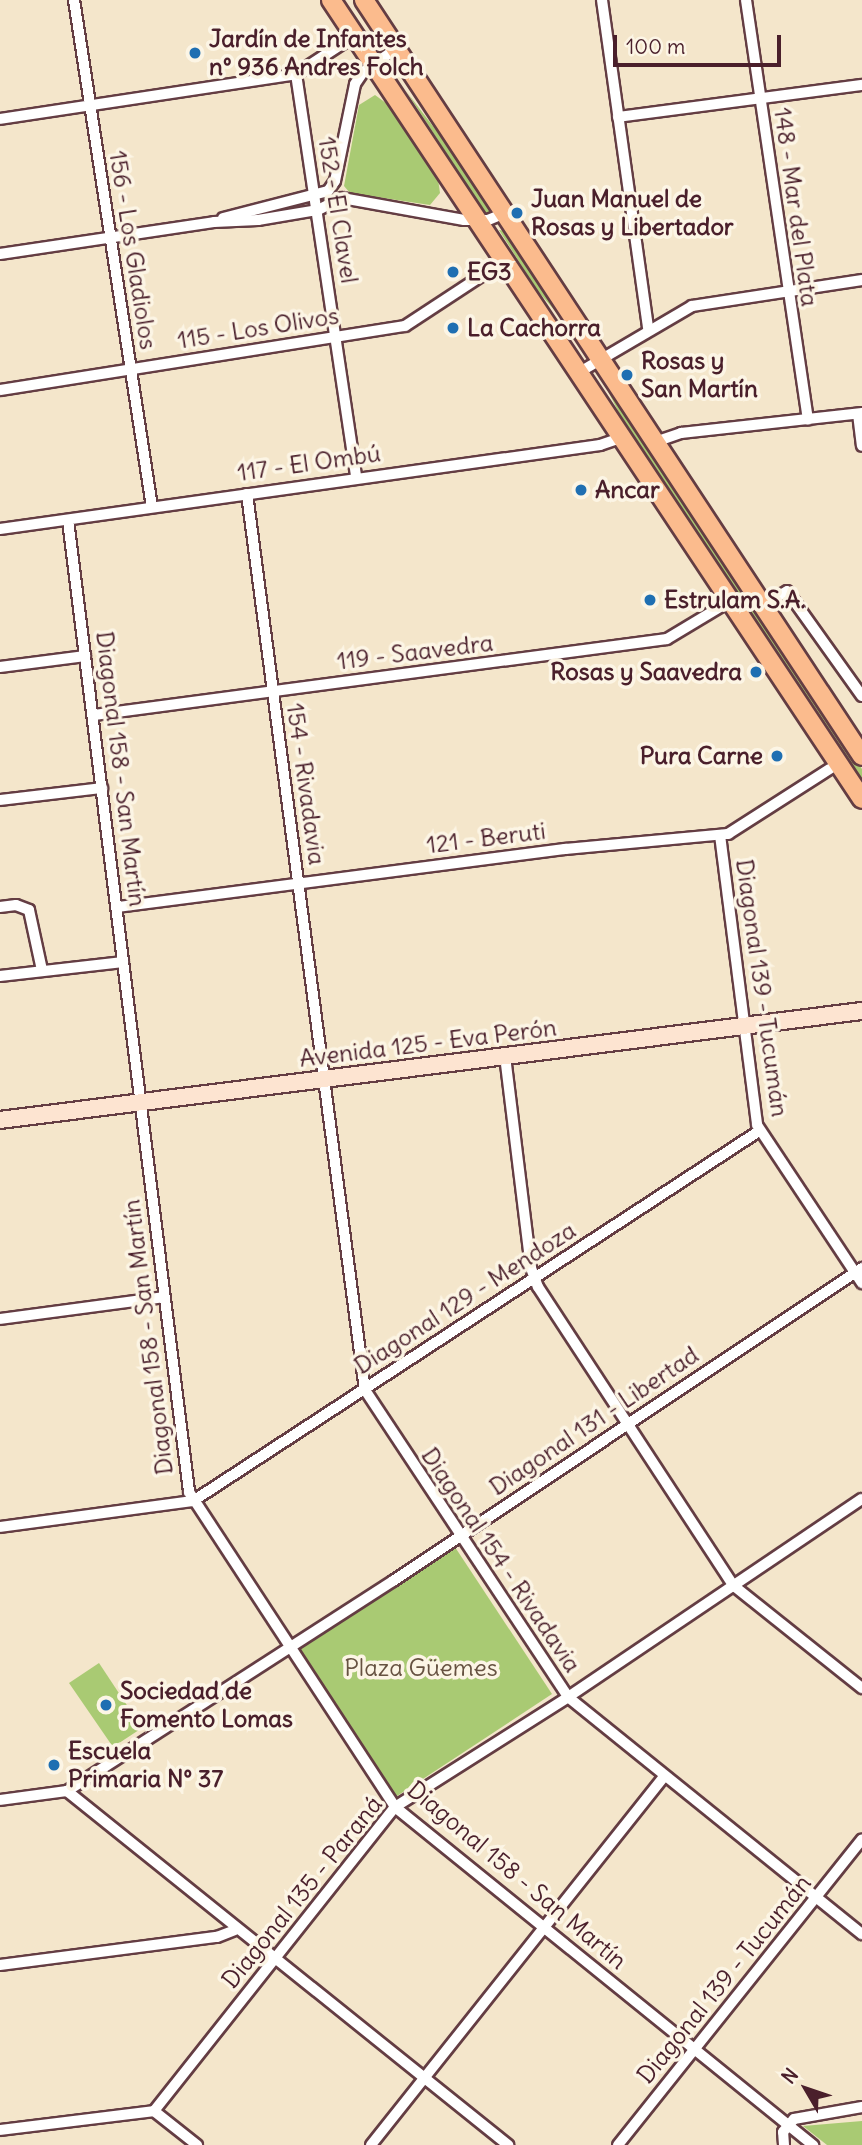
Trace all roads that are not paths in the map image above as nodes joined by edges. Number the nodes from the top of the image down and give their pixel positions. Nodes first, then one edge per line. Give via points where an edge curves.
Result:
1 (74, 0) edge
2 (331, 0) edge
3 (364, 0) edge
4 (602, 0) edge
5 (746, 0) edge
6 (355, 36) junction
7 (397, 48) junction
8 (374, 64) junction
9 (296, 74) junction
10 (862, 85) edge
11 (760, 98) junction
12 (90, 105) junction
13 (618, 117) junction
14 (0, 119) edge
15 (314, 197) junction
16 (317, 210) junction
17 (505, 212) junction
18 (478, 221) junction
19 (214, 222) junction
20 (109, 237) junction
21 (0, 254) edge
22 (504, 261) junction
23 (862, 280) edge
24 (786, 292) junction
25 (648, 330) junction
26 (336, 336) junction
27 (600, 358) junction
28 (131, 370) junction
29 (578, 373) junction
30 (0, 390) edge
31 (860, 413) edge
32 (808, 419) junction
33 (623, 437) junction
34 (655, 442) junction
35 (862, 446) edge
36 (356, 477) junction
37 (247, 494) junction
38 (152, 507) junction
39 (68, 520) junction
40 (0, 528) edge
41 (730, 601) junction
42 (763, 604) junction
43 (85, 656) junction
44 (0, 667) edge
45 (273, 691) junction
46 (862, 696) edge
47 (94, 715) junction
48 (862, 756) edge
49 (839, 763) junction
50 (102, 788) junction
51 (862, 799) edge
52 (0, 800) edge
53 (720, 835) junction
54 (298, 884) junction
55 (0, 907) edge
56 (118, 907) junction
57 (123, 962) junction
58 (42, 970) junction
59 (0, 976) edge
60 (862, 1011) edge
61 (745, 1026) junction
62 (505, 1056) junction
63 (323, 1080) junction
64 (143, 1103) junction
65 (0, 1120) edge
66 (759, 1131) junction
67 (859, 1271) edge
68 (533, 1278) junction
69 (862, 1283) edge
70 (164, 1297) junction
71 (0, 1319) edge
72 (365, 1390) junction
73 (628, 1424) junction
74 (862, 1499) edge
75 (193, 1500) junction
76 (0, 1527) edge
77 (459, 1536) junction
78 (734, 1586) junction
79 (288, 1648) junction
80 (862, 1688) edge
81 (568, 1697) junction
82 (664, 1777) junction
83 (67, 1791) junction
84 (0, 1801) edge
85 (395, 1807) junction
86 (862, 1839) edge
87 (816, 1897) junction
88 (545, 1926) junction
89 (235, 1930) junction
90 (862, 1934) edge
91 (274, 1961) junction
92 (0, 1965) edge
93 (695, 2049) junction
94 (424, 2078) junction
95 (862, 2107) edge
96 (154, 2111) junction
97 (787, 2123) junction
98 (0, 2130) edge
99 (197, 2145) edge
100 (371, 2145) edge
101 (508, 2145) edge
102 (618, 2145) edge
103 (784, 2145) edge
104 (813, 2145) edge

1 - 12 street, 156 - Los Gladiolos
2 - 6 main road
3 - 7 main road
4 - 13 street
5 - 11 street, 148 - Mar del Plata
6 - 8 main road
6 - 9 street
7 - 8 street
7 - 17 main road
8 - 15 street via 355,85 335,181 328,191
8 - 18 main road
9 - 12 street
9 - 15 street, 152 - El Clavel
10 - 11 street
11 - 13 street
11 - 24 street, 148 - Mar del Plata
12 - 14 street
12 - 20 street, 156 - Los Gladiolos
13 - 25 street
15 - 16 street, 152 - El Clavel
15 - 19 street via 247,209
16 - 18 street via 351,198
16 - 19 street
16 - 26 street, 152 - El Clavel
17 - 18 street
17 - 27 main road
18 - 22 main road
19 - 20 street
20 - 21 street
20 - 28 street, 156 - Los Gladiolos
22 - 26 street, 115 - Los Olivos via 414,322
22 - 29 main road
23 - 24 street
24 - 25 street via 692,306
24 - 32 street, 148 - Mar del Plata
25 - 27 street
26 - 28 street, 115 - Los Olivos
26 - 36 street, 152 - El Clavel
27 - 29 street
27 - 34 main road
28 - 30 street, 115 - Los Olivos
28 - 38 street, 156 - Los Gladiolos
29 - 33 main road
31 - 32 street
31 - 35 street
32 - 34 street via 681,433
33 - 36 street, 117 - El Ombú via 600,445
33 - 41 main road
34 - 42 main road
36 - 37 street, 117 - El Ombú
37 - 38 street, 117 - El Ombú
37 - 45 street, 154 - Rivadavia
38 - 39 street, 117 - El Ombú
39 - 40 street, 117 - El Ombú
39 - 43 street, Diagonal 158 - San Martín
41 - 45 street, 119 - Saavedra via 667,639
41 - 49 main road
42 - 46 street via 787,591
42 - 48 main road
43 - 44 street
43 - 47 street, Diagonal 158 - San Martín
45 - 47 street, 119 - Saavedra
45 - 54 street, 154 - Rivadavia
47 - 50 street, Diagonal 158 - San Martín
49 - 51 main road
49 - 53 street, 121 - Beruti via 748,825
50 - 52 street
50 - 56 street, Diagonal 158 - San Martín
53 - 54 street, 121 - Beruti via 565,849
53 - 61 street, Diagonal 139 - Tucumán
54 - 56 street, 121 - Beruti
54 - 63 street, 154 - Rivadavia
55 - 58 street via 16,905 29,910
56 - 57 street, Diagonal 158 - San Martín
57 - 58 street
57 - 64 street, Diagonal 158 - San Martín
58 - 59 street
60 - 61 street, Avenida 125 - Eva Perón
61 - 62 street, Avenida 125 - Eva Perón
61 - 66 street, Diagonal 139 - Tucumán
62 - 63 street, Avenida 125 - Eva Perón
62 - 68 street
63 - 64 street, Avenida 125 - Eva Perón
63 - 72 street, Diagonal 154 - Rivadavia
64 - 65 street, Avenida 125 - Eva Perón
64 - 70 street, Diagonal 158 - San Martín
66 - 67 street, Diagonal 139 - Tucumán
66 - 68 street, Diagonal 129 - Mendoza
67 - 69 street, Diagonal 139 - Tucumán
67 - 73 street, Diagonal 131 - Libertad
68 - 72 street, Diagonal 129 - Mendoza
68 - 73 street
70 - 71 street
70 - 75 street, Diagonal 158 - San Martín via 186,1485
72 - 75 street, Diagonal 129 - Mendoza
72 - 77 street, Diagonal 154 - Rivadavia
73 - 77 street, Diagonal 131 - Libertad
73 - 78 street
74 - 78 street, Diagonal 135 - Paraná
75 - 76 street
75 - 79 street, Diagonal 158 - San Martín
77 - 79 street, Diagonal 131 - Libertad
77 - 81 street, Diagonal 154 - Rivadavia
78 - 80 street
78 - 81 street, Diagonal 135 - Paraná
79 - 83 street, Diagonal 131 - Libertad
79 - 85 street, Diagonal 158 - San Martín
81 - 82 street, Diagonal 154 - Rivadavia
81 - 85 street, Diagonal 135 - Paraná
82 - 87 street, Diagonal 154 - Rivadavia
82 - 88 street
83 - 84 street
83 - 89 street
85 - 88 street, Diagonal 158 - San Martín
85 - 91 street, Diagonal 135 - Paraná
86 - 87 street, Diagonal 139 - Tucumán
87 - 90 street, Diagonal 154 - Rivadavia
87 - 93 street, Diagonal 139 - Tucumán
88 - 93 street, Diagonal 158 - San Martín
88 - 94 street
89 - 91 street
89 - 92 street via 217,1937
91 - 94 street
91 - 96 street, Diagonal 135 - Paraná
93 - 97 street, Diagonal 158 - San Martín
93 - 102 street, Diagonal 139 - Tucumán
94 - 100 street
94 - 101 street
95 - 97 street
96 - 98 street
96 - 99 street
97 - 103 street
97 - 104 street, Diagonal 158 - San Martín

